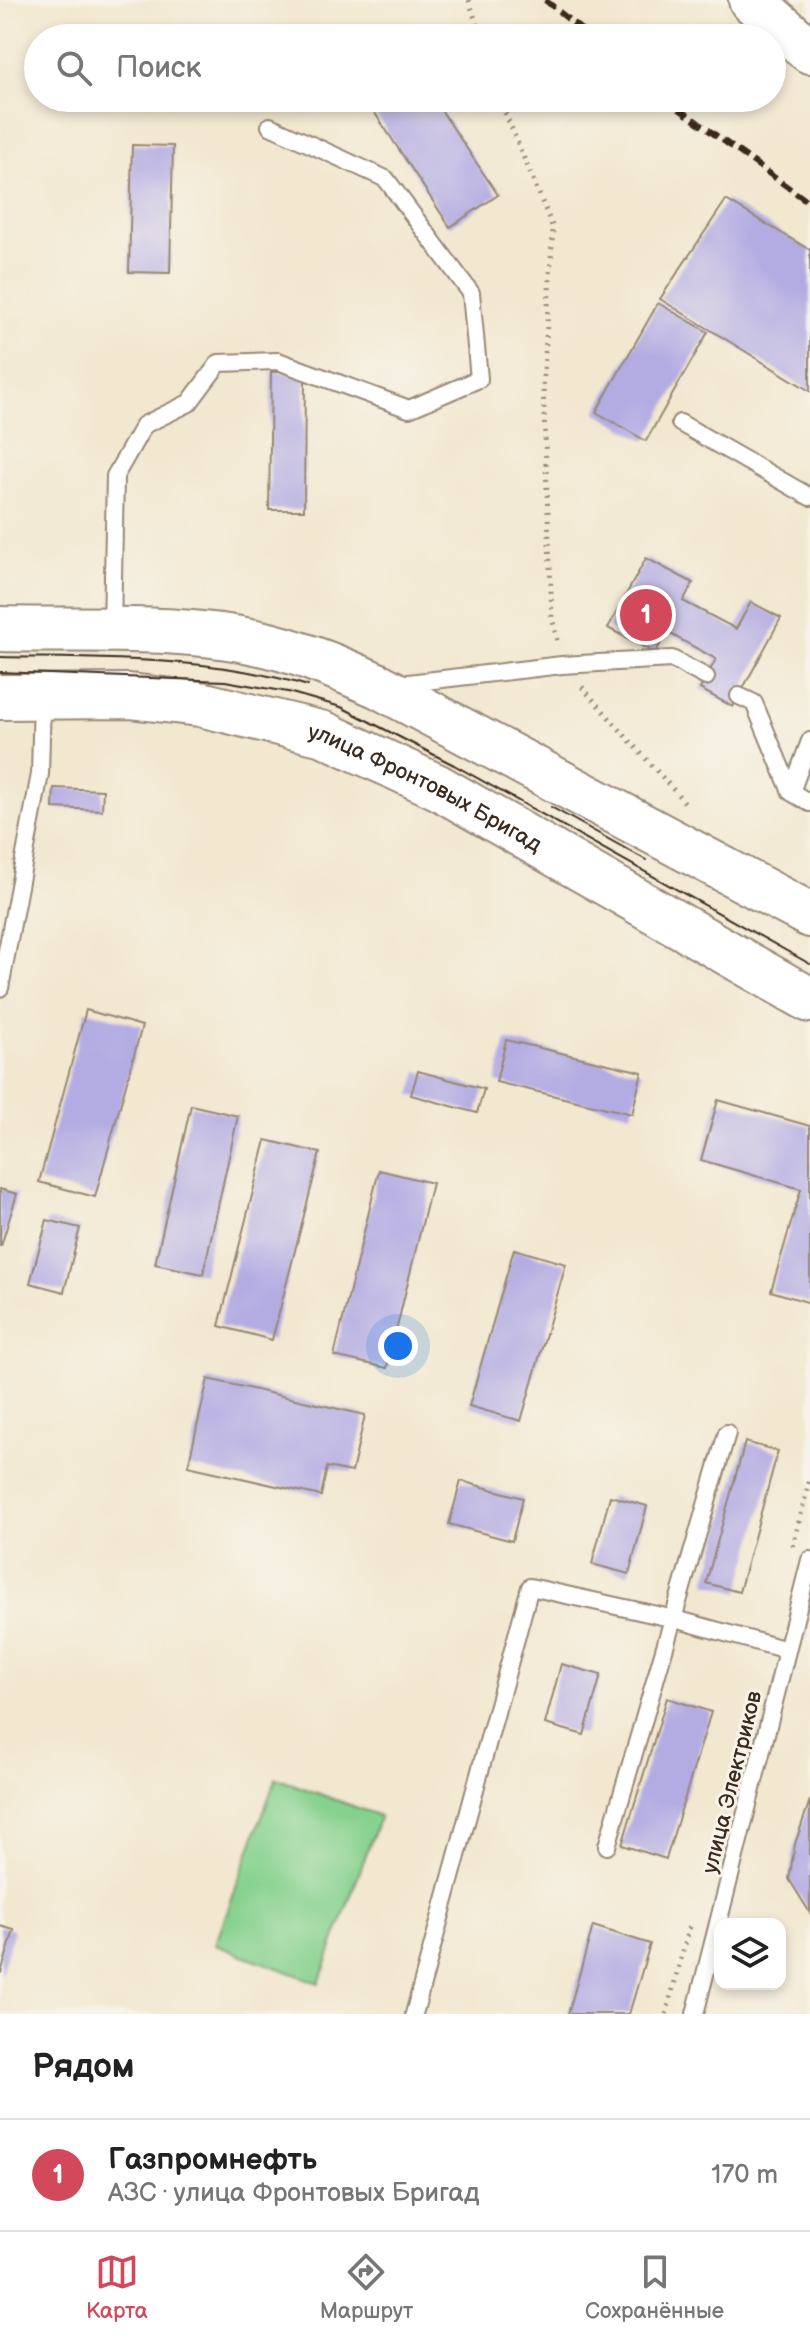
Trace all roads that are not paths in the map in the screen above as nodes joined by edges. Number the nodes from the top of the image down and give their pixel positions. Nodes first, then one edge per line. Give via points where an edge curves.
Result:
1 (763, 5) edge
2 (782, 24) edge
3 (786, 28) edge
4 (810, 51) edge
5 (270, 126) dead end
6 (680, 423) dead end
7 (810, 497) edge
8 (0, 629) edge
9 (112, 631) junction
10 (706, 677) dead end
11 (379, 686) junction
12 (739, 696) dead end
13 (21, 697) edge
14 (810, 741) edge
15 (791, 792) junction
16 (810, 803) edge
17 (810, 915) edge
18 (0, 988) edge
19 (810, 1000) edge
20 (727, 1433) dead end
21 (810, 1560) edge
22 (675, 1619) junction
23 (787, 1650) junction
24 (607, 1846) dead end
25 (414, 2014) edge
26 (695, 2014) edge

1 - 2 main road
3 - 4 main road
5 - 9 lane via 386,179 471,293 479,379 409,409 278,361 219,363 189,403 144,425 115,476
6 - 7 lane
8 - 9 main road
9 - 11 main road via 196,634 267,645 323,661
10 - 11 lane via 672,659 562,665
11 - 17 main road
12 - 15 lane via 754,703
13 - 18 lane via 40,774
13 - 19 main road, улица Фронтовых Бригад via 129,696 200,704 324,734 438,787
14 - 15 lane
15 - 16 lane
20 - 22 lane
21 - 23 lane, улица Электриков
22 - 23 lane
22 - 24 lane
22 - 25 lane via 530,1587
23 - 26 lane, улица Электриков

